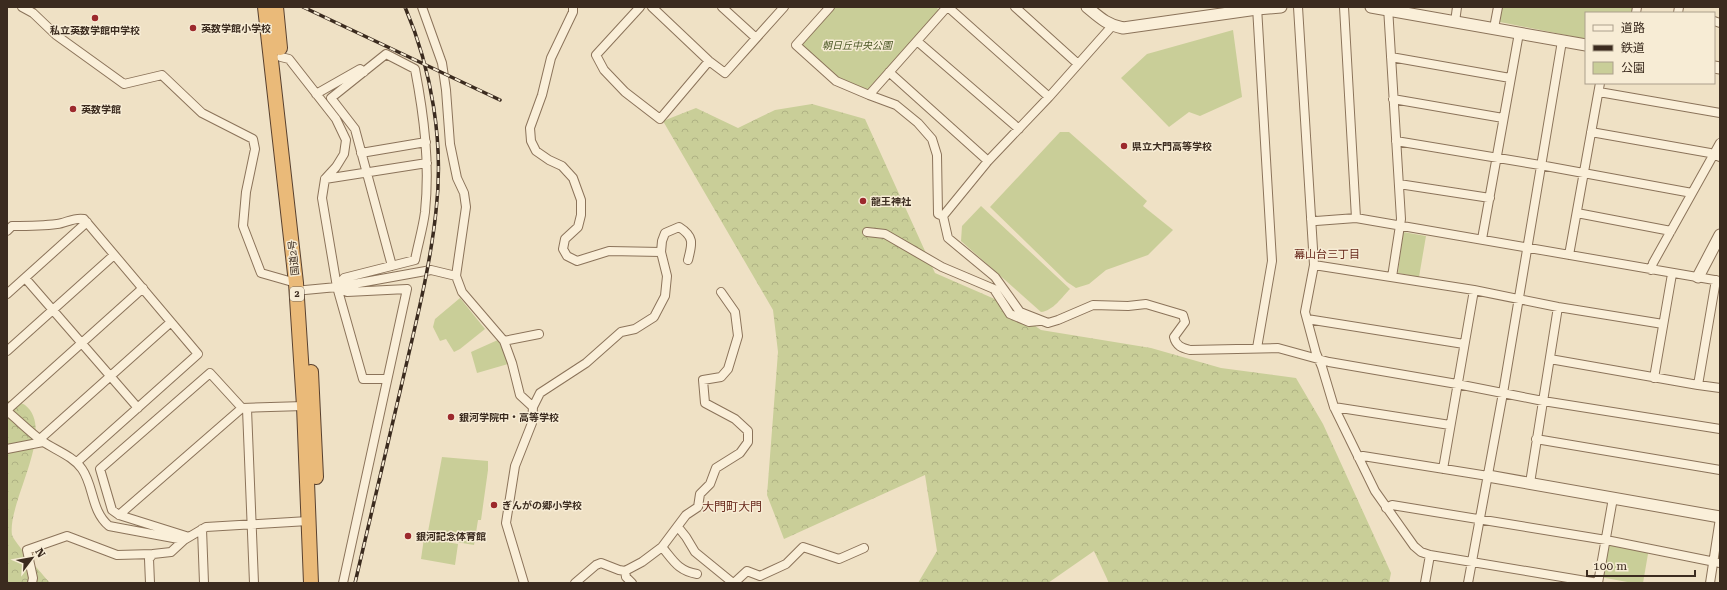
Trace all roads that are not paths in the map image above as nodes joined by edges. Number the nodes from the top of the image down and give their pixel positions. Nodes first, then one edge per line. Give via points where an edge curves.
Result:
1 (22, 7) edge
2 (265, 7) edge
3 (276, 7) edge
4 (422, 7) edge
5 (573, 7) edge
6 (640, 7) edge
7 (652, 7) edge
8 (722, 7) edge
9 (784, 7) edge
10 (830, 7) edge
11 (1015, 7) edge
12 (1087, 7) edge
13 (1281, 7) edge
14 (1298, 7) edge
15 (1344, 7) edge
16 (1371, 7) edge
17 (1457, 7) edge
18 (1498, 7) edge
19 (945, 8) edge
20 (1257, 8) edge
21 (1388, 8) edge
22 (1455, 22) junction
23 (1112, 26) junction
24 (1494, 28) junction
25 (1519, 33) junction
26 (756, 38) junction
27 (917, 41) junction
28 (1562, 41) junction
29 (1585, 45) edge
30 (281, 57) junction
31 (1391, 57) junction
32 (709, 61) junction
33 (1078, 64) junction
34 (364, 72) junction
35 (889, 72) junction
36 (1510, 78) junction
37 (1600, 84) edge
38 (1599, 92) junction
39 (316, 94) junction
40 (869, 95) junction
41 (1049, 97) junction
42 (1393, 99) junction
43 (1720, 113) edge
44 (1503, 118) junction
45 (1019, 129) junction
46 (1591, 132) junction
47 (1396, 141) junction
48 (426, 142) junction
49 (1720, 144) edge
50 (361, 153) junction
51 (1717, 156) edge
52 (1496, 158) junction
53 (988, 161) junction
54 (427, 163) junction
55 (1540, 165) junction
56 (1584, 173) junction
57 (367, 174) junction
58 (325, 179) junction
59 (1399, 184) junction
60 (1692, 193) junction
61 (1490, 198) junction
62 (1577, 213) junction
63 (944, 216) junction
64 (1356, 218) junction
65 (1311, 219) junction
66 (87, 222) junction
67 (1400, 225) junction
68 (7, 231) edge
69 (1671, 231) junction
70 (866, 232) dead end
71 (1720, 235) edge
72 (1482, 239) junction
73 (1526, 248) junction
74 (661, 252) junction
75 (114, 255) junction
76 (1569, 255) junction
77 (688, 260) dead end
78 (1314, 265) junction
79 (392, 266) junction
80 (1651, 270) junction
81 (1672, 274) junction
82 (456, 276) junction
83 (1392, 277) junction
84 (1698, 277) junction
85 (25, 278) junction
86 (1718, 281) edge
87 (301, 286) junction
88 (337, 287) junction
89 (143, 288) junction
90 (1474, 290) junction
91 (722, 292) dead end
92 (7, 294) edge
93 (1519, 300) junction
94 (1558, 307) junction
95 (52, 310) junction
96 (1307, 318) junction
97 (1043, 321) junction
98 (171, 322) junction
99 (1663, 324) junction
100 (539, 334) dead end
101 (504, 341) junction
102 (81, 343) junction
103 (1464, 344) junction
104 (1257, 348) junction
105 (7, 351) edge
106 (1550, 359) junction
107 (1319, 360) junction
108 (110, 376) junction
109 (1654, 378) junction
110 (387, 379) junction
111 (1457, 384) junction
112 (1698, 385) junction
113 (1720, 388) edge
114 (1503, 393) junction
115 (1543, 401) junction
116 (304, 406) junction
117 (533, 407) junction
118 (1334, 407) junction
119 (138, 408) junction
120 (244, 408) junction
121 (7, 410) edge
122 (1450, 425) junction
123 (1720, 429) edge
124 (1536, 439) junction
125 (41, 440) junction
126 (7, 449) edge
127 (1358, 457) junction
128 (77, 462) junction
129 (1443, 469) junction
130 (1720, 470) edge
131 (1488, 476) junction
132 (1530, 483) junction
133 (1613, 498) junction
134 (1386, 508) junction
135 (119, 515) junction
136 (1720, 518) edge
137 (1478, 519) junction
138 (308, 521) junction
139 (251, 524) junction
140 (678, 527) junction
141 (202, 529) junction
142 (186, 539) junction
143 (1606, 540) junction
144 (662, 547) junction
145 (864, 548) dead end
146 (153, 554) junction
147 (1430, 555) junction
148 (1717, 562) edge
149 (1471, 563) junction
150 (625, 571) junction
151 (696, 574) dead end
152 (32, 583) edge
153 (150, 583) edge
154 (204, 583) edge
155 (254, 583) edge
156 (311, 583) edge
157 (320, 583) edge
158 (343, 583) edge
159 (524, 583) edge
160 (575, 583) edge
161 (632, 583) edge
162 (733, 583) edge
163 (1425, 583) edge
164 (1468, 583) edge
165 (1598, 583) edge
166 (1710, 583) edge

1 - 87 street via 124,84 162,75 202,113 253,139 255,149 246,192 243,226 261,273
2 - 87 highway, 国道2号 / 2
3 - 30 highway, 国道2号 / 2
4 - 82 street via 442,63 450,144 466,207
5 - 74 street via 551,58 542,95 530,128 531,141 536,151 562,166 573,178 581,200 578,227 565,239 563,249 567,256 577,261 609,250
6 - 32 street via 596,55 604,70 625,92 660,120
7 - 32 street
8 - 26 street
9 - 26 street
10 - 40 street via 796,45 836,81
11 - 33 street
12 - 23 street via 1102,21
13 - 20 street
14 - 65 street
15 - 64 street
16 - 21 street
17 - 22 street
18 - 24 street
19 - 27 street
19 - 41 street
20 - 23 street via 1123,28
20 - 104 street via 1272,261
21 - 22 street
21 - 31 street
22 - 24 street
23 - 33 street
24 - 25 street
25 - 28 street
25 - 36 street
26 - 32 street via 725,73
27 - 35 street
27 - 45 street
28 - 29 street
28 - 55 street
30 - 39 street via 289,59
30 - 87 highway, 国道2号 / 2
31 - 36 street
31 - 42 street
33 - 41 street
34 - 39 street via 360,69
34 - 48 street via 386,54 415,69
34 - 50 street via 331,98 354,129
35 - 40 street
35 - 53 street
36 - 44 street
37 - 38 street
38 - 43 street
38 - 46 street
39 - 58 street via 336,119 346,140 344,154
40 - 63 street via 896,105 932,138 937,155 938,214
41 - 45 street
42 - 44 street
42 - 47 street
44 - 52 street
45 - 53 street
46 - 51 street
46 - 56 street
47 - 52 street
47 - 59 street
48 - 50 street
48 - 54 street
49 - 51 street
50 - 57 street
51 - 60 street
52 - 55 street
52 - 61 street
53 - 63 street
54 - 57 street
54 - 79 street via 424,212 415,260
55 - 56 street
55 - 73 street
56 - 60 street
56 - 62 street
57 - 58 street
57 - 79 street
58 - 88 street via 322,198
59 - 61 street
59 - 67 street
60 - 69 street
61 - 72 street
62 - 69 street
62 - 76 street
63 - 97 street via 948,238 995,277 1020,312
64 - 65 street via 1316,221
64 - 67 street
65 - 78 street
66 - 68 street via 78,218 58,224 12,226
66 - 75 street
66 - 85 street
67 - 72 street
67 - 83 street
69 - 80 street
70 - 97 street via 885,234 942,267 994,289 1010,314 1029,322
71 - 84 street
72 - 73 street
73 - 76 street
73 - 93 street
74 - 77 street via 665,233 679,227 688,232 691,240
74 - 117 street via 667,276 665,296 654,317 635,329 621,332 586,362 540,393
75 - 89 street
75 - 95 street
76 - 80 street
78 - 83 street
78 - 96 street via 1305,312
79 - 88 street via 344,278
80 - 81 street
81 - 84 street
81 - 99 street
82 - 88 street via 431,270
82 - 101 street via 462,292
83 - 90 street
84 - 86 street
85 - 92 street
85 - 95 street
86 - 112 street
87 - 88 street
87 - 116 highway, 国道2号 / 2
87 - 157 highway, 国道2号 / 2 via 314,405
88 - 110 street via 362,379
88 - 110 street via 347,292 407,289
89 - 98 street
89 - 102 street
90 - 93 street
90 - 103 street
91 - 140 street via 735,312 738,336 728,369 721,377 703,380 706,403 735,419 748,431 748,442 740,453 716,468 710,484 700,494 698,507 686,515
93 - 94 street
93 - 114 street
94 - 99 street
94 - 106 street
95 - 102 street
95 - 105 street
96 - 103 street
96 - 107 street
97 - 104 street via 1048,323 1058,320 1093,305 1146,304 1183,315 1185,322 1174,337 1175,343 1180,347 1190,350
98 - 108 street
98 - 119 street via 198,354
99 - 109 street
100 - 101 street
101 - 117 street via 520,395
102 - 108 street
102 - 121 street
103 - 111 street
104 - 107 street via 1278,348
106 - 109 street
106 - 115 street
107 - 111 street
107 - 118 street
108 - 119 street
108 - 125 street
109 - 112 street
110 - 158 street
111 - 114 street
111 - 122 street
112 - 113 street
114 - 115 street
114 - 131 street
115 - 123 street
115 - 124 street
116 - 120 street
116 - 138 highway, 国道2号 / 2
117 - 159 street via 532,423 514,466 506,523
118 - 122 street
118 - 127 street
119 - 128 street
120 - 135 street
120 - 135 street via 210,373 100,469 112,510
120 - 139 street
121 - 125 street
122 - 129 street
124 - 130 street
124 - 132 street
125 - 126 street
125 - 128 street
127 - 129 street
127 - 134 street
128 - 142 street via 83,470 98,511 109,526
129 - 131 street
131 - 132 street
131 - 137 street
132 - 133 street
133 - 136 street
133 - 143 street
134 - 137 street via 1392,505
134 - 147 street via 1418,550
135 - 142 street
136 - 148 street
137 - 143 street
137 - 149 street
138 - 139 street
138 - 156 highway, 国道2号 / 2
139 - 141 street
139 - 155 street
140 - 144 street
140 - 162 street via 695,552
141 - 142 street
141 - 154 street
142 - 146 street via 171,552
143 - 148 street
143 - 165 street
144 - 150 street
144 - 151 street via 677,565 686,572
145 - 162 street via 839,559 803,547 786,564 760,576 747,571
146 - 152 street via 117,555 67,536 27,550
146 - 153 street via 149,559
147 - 149 street
147 - 163 street
148 - 166 street
149 - 164 street
149 - 165 street
150 - 160 street via 601,563
150 - 161 street via 626,577

